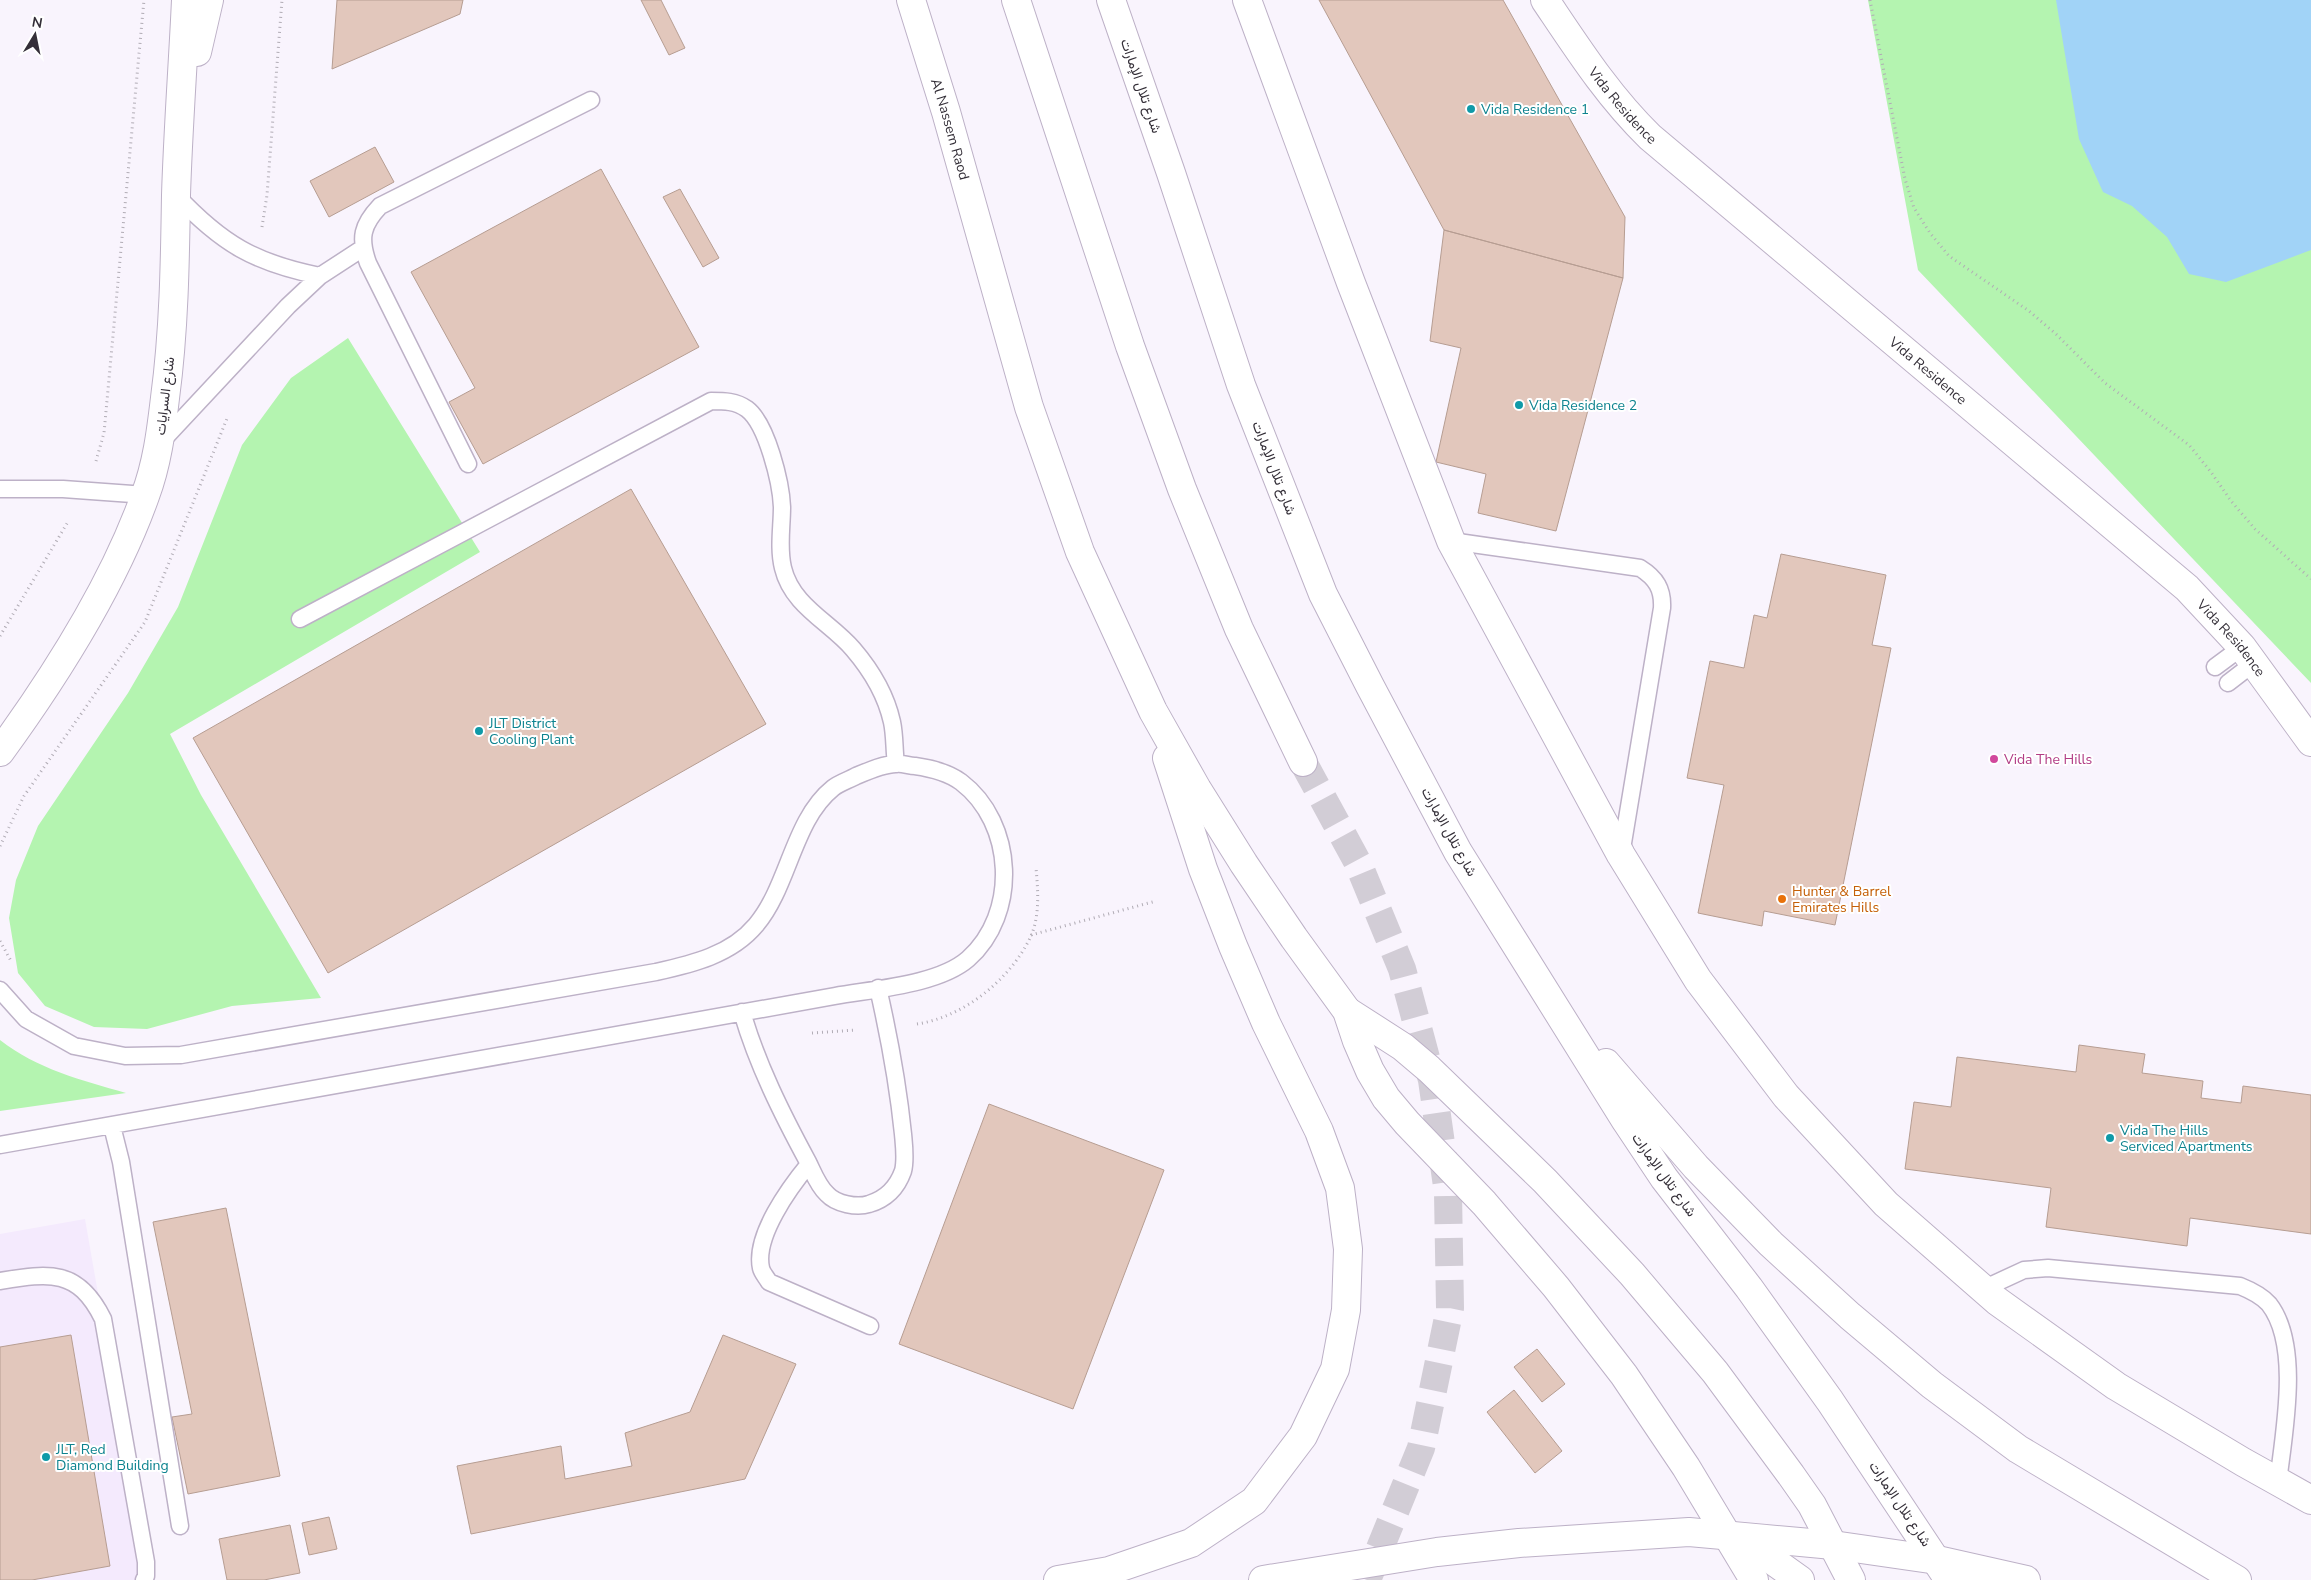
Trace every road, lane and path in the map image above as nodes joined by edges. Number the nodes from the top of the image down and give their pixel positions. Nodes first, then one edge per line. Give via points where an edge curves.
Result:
1 (144, 0) edge
2 (186, 0) edge
3 (209, 0) edge
4 (911, 0) edge
5 (1016, 0) edge
6 (1111, 0) edge
7 (1247, 0) edge
8 (1546, 0) edge
9 (1870, 0) edge
10 (591, 100) dead end
11 (179, 144) junction
12 (176, 195) junction
13 (363, 248) junction
14 (320, 276) junction
15 (160, 443) junction
16 (468, 464) dead end
17 (0, 490) edge
18 (87, 490) junction
19 (146, 495) junction
20 (1451, 541) junction
21 (2311, 579) edge
22 (300, 619) dead end
23 (0, 636) edge
24 (2248, 655) junction
25 (2215, 667) dead end
26 (2228, 683) dead end
27 (1153, 711) junction
28 (2311, 742) edge
29 (0, 752) edge
30 (1303, 762) tunnel mouth
31 (896, 764) junction
32 (1621, 855) junction
33 (1156, 901) dead end
34 (1031, 935) dead end
35 (878, 988) junction
36 (0, 990) edge
37 (1555, 1005) junction
38 (1347, 1011) junction
39 (742, 1012) junction
40 (112, 1126) junction
41 (0, 1146) edge
42 (809, 1164) junction
43 (0, 1282) edge
44 (1983, 1289) junction
45 (870, 1326) dead end
46 (2278, 1482) junction
47 (2311, 1500) edge
48 (1812, 1505) junction
49 (1906, 1513) junction
50 (180, 1526) dead end
51 (1728, 1537) junction
52 (1833, 1545) junction
53 (1938, 1573) edge
54 (1993, 1577) edge
55 (144, 1580) edge
56 (1058, 1580) edge
57 (1263, 1580) edge
58 (1754, 1580) edge
59 (1800, 1580) edge
60 (1851, 1580) edge
61 (2026, 1580) edge
62 (2237, 1580) edge

1 - 18 path via 104,433
2 - 11 main road, شارع السرايات
3 - 11 main road
4 - 27 main road, Al Nassem Raod via 989,259 1029,407 1080,552
5 - 30 main road via 1130,346 1182,489 1239,629
6 - 37 main road, شارع تلال الإمارات via 1241,385 1323,594 1458,852
7 - 20 main road via 1351,283
8 - 24 main road, Vida Residence via 1592,70 1629,116 1650,136 2187,588
9 - 21 path via 1905,179 1914,208 1930,234 1949,256 2029,311 2105,383 2189,445 2255,528
10 - 13 lane via 380,206 363,232
11 - 12 main road, شارع السرايات
12 - 14 lane via 226,241 256,258
12 - 15 main road, شارع السرايات via 176,274
13 - 14 lane
13 - 16 lane
14 - 15 lane via 251,343
15 - 19 main road, شارع السرايات
17 - 18 lane
18 - 19 lane
18 - 23 path
19 - 29 main road, شارع السرايات via 122,555 91,610 40,696
20 - 32 main road
20 - 32 lane via 1640,568 1659,584 1662,608
22 - 31 lane via 711,402 730,402 748,409 771,451 782,508 783,568 797,598 852,648 877,682 892,722
24 - 25 lane
24 - 26 lane
24 - 28 main road, Vida Residence
27 - 38 main road via 1244,864
27 - 56 main road via 1203,869 1230,938 1319,1131 1340,1188 1348,1249 1346,1310 1335,1369 1303,1436 1254,1501 1192,1543 1109,1571
31 - 35 lane via 929,768 960,781 980,801 1003,855 1005,884 999,912 987,937 968,959 944,975
31 - 36 lane via 865,772 834,787 813,808 776,896 756,926 726,950 696,963 172,1055 125,1056 74,1046 26,1019
32 - 44 main road via 1698,980 1786,1096 1886,1204
33 - 34 path
35 - 39 lane
35 - 42 lane via 896,1078 904,1170 895,1187 881,1200 863,1206 844,1204 827,1195
37 - 49 main road, شارع تلال الإمارات via 1664,1178 1755,1296
37 - 62 main road via 1696,1167 1770,1244 1850,1316 1932,1385 2018,1449
38 - 48 main road via 1396,1042 1429,1068 1545,1181 1632,1274 1714,1372
38 - 51 main road via 1366,1063 1386,1098 1484,1203 1556,1287 1624,1375
39 - 40 lane
39 - 42 lane via 776,1099
40 - 41 lane
40 - 50 lane
42 - 45 lane via 778,1206 767,1230 761,1270 769,1282
43 - 55 lane via 38,1275 59,1276 79,1285 94,1300 103,1319 146,1562
44 - 46 main road via 2116,1386
44 - 46 lane via 2024,1270 2048,1268 2240,1286 2255,1292 2268,1303 2280,1322 2286,1346 2286,1413
46 - 47 main road
48 - 49 main road via 1850,1538 1863,1542 1888,1537
48 - 52 main road
49 - 53 main road, شارع تلال الإمارات
51 - 52 main road
51 - 57 main road via 1690,1532 1519,1543
51 - 58 main road
51 - 59 main road via 1765,1555
52 - 53 main road
52 - 60 main road
53 - 54 main road
54 - 61 main road

